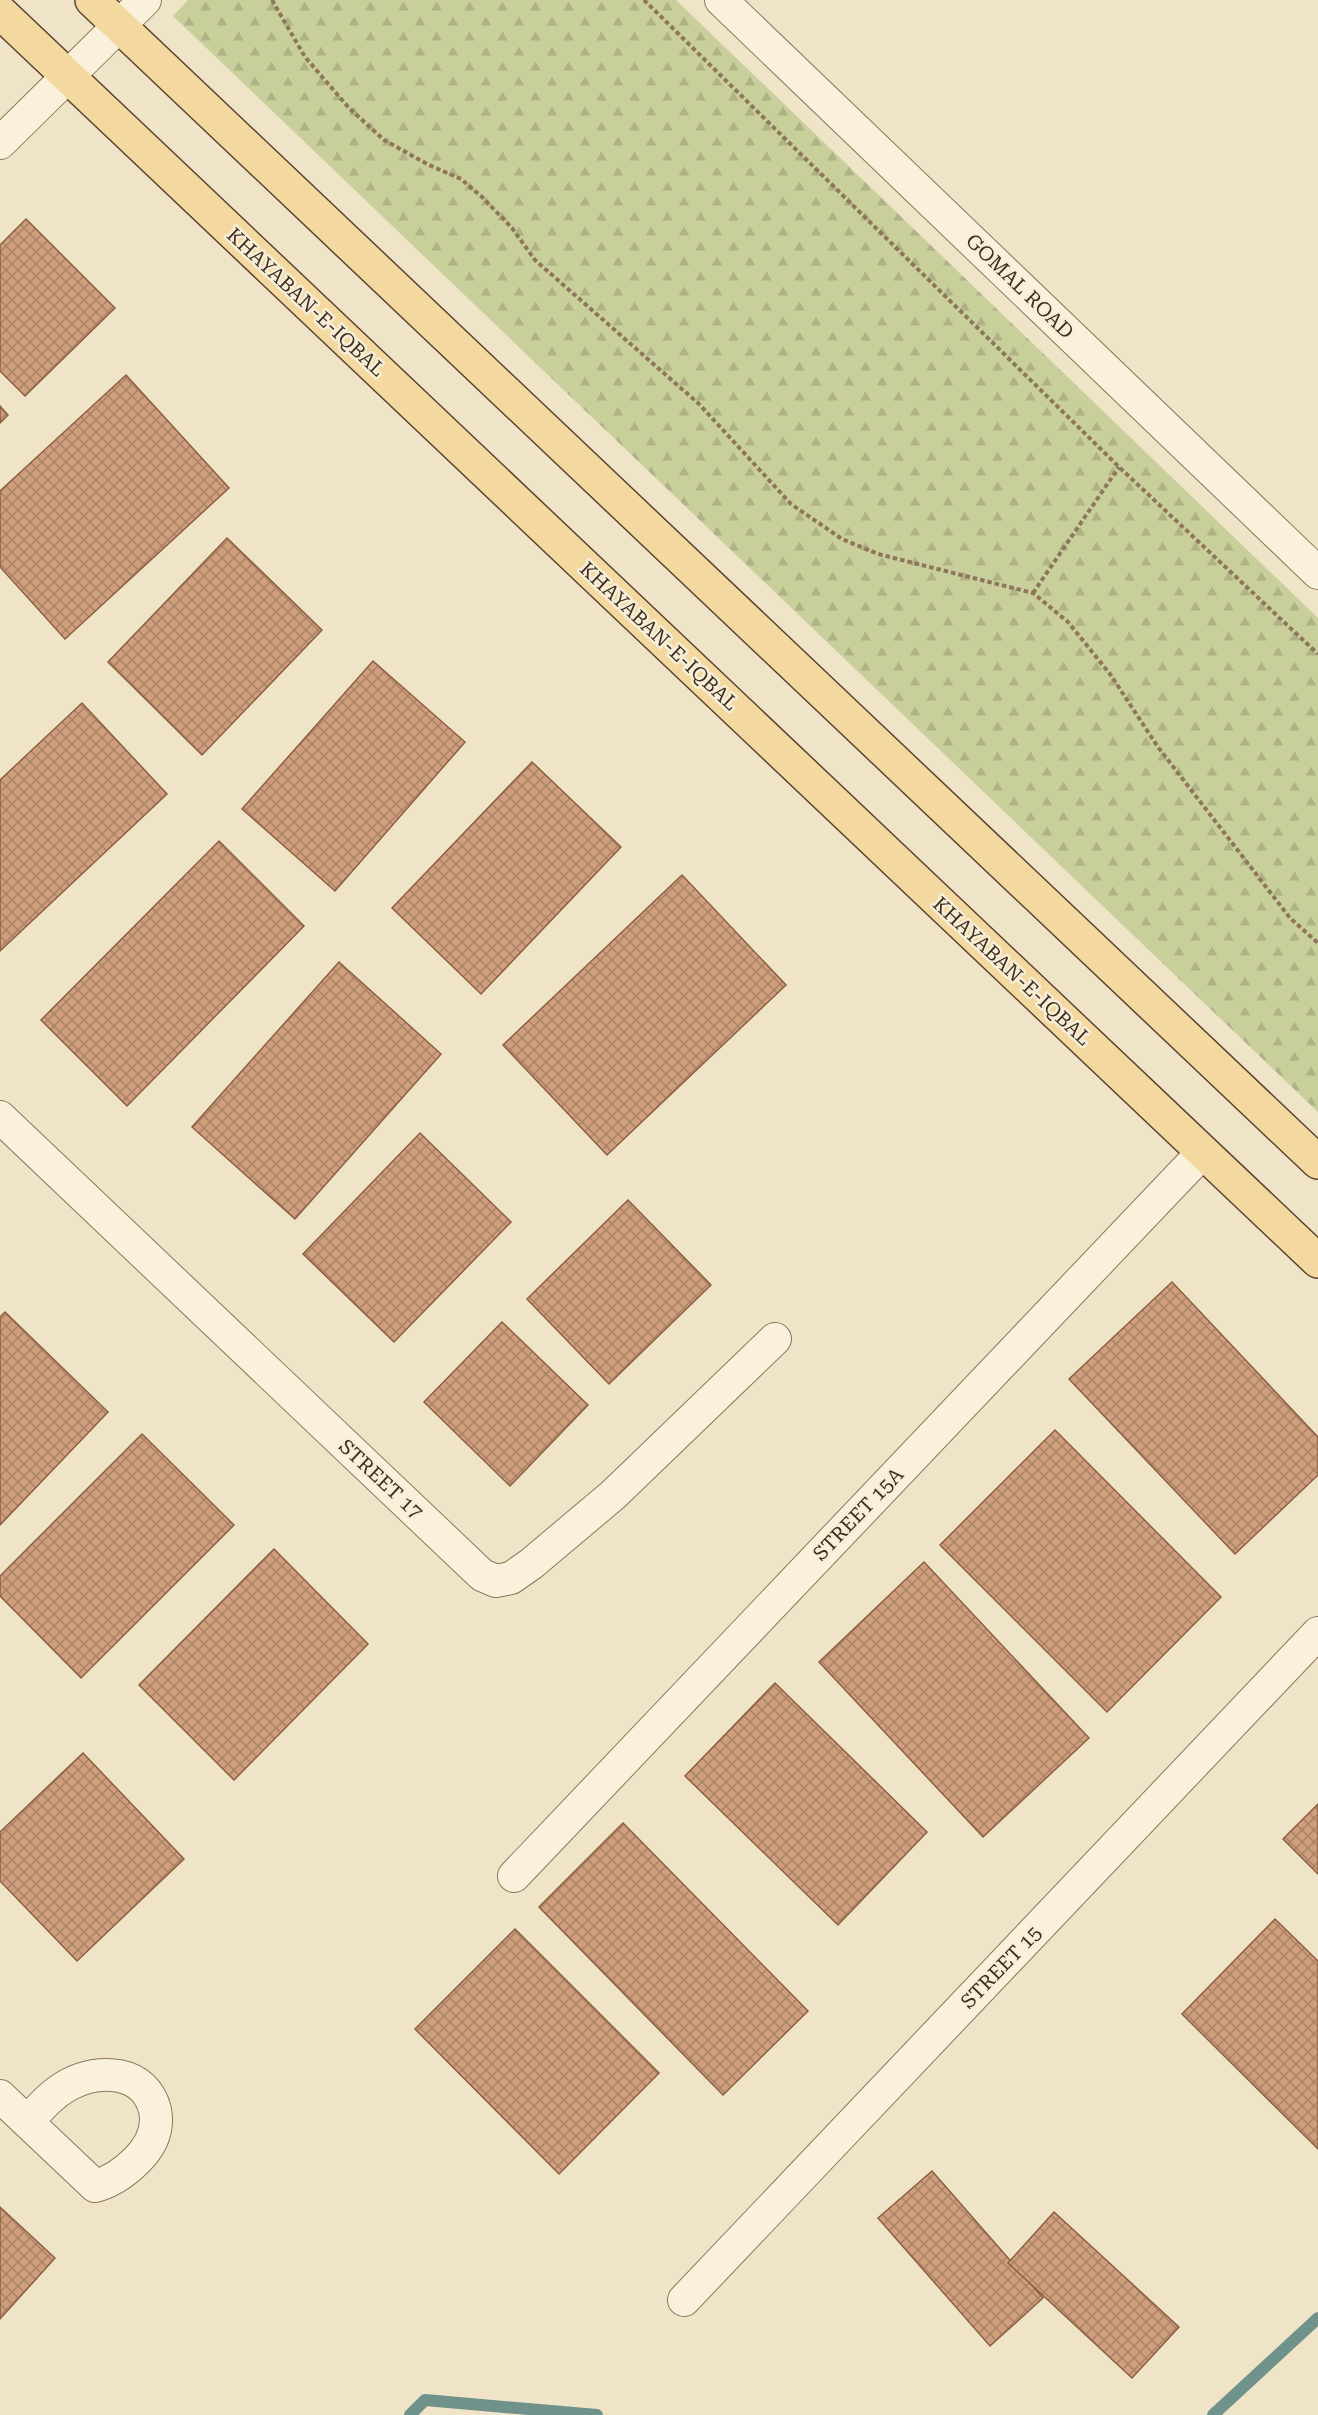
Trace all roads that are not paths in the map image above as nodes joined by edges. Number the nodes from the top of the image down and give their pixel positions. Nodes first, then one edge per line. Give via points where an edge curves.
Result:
1 (92, 0) edge
2 (145, 0) edge
3 (721, 0) edge
4 (0, 12) edge
5 (119, 26) junction
6 (68, 78) junction
7 (0, 143) edge
8 (1318, 573) edge
9 (0, 1117) edge
10 (1203, 1152) junction
11 (1318, 1162) edge
12 (1318, 1261) edge
13 (775, 1338) dead end
14 (1318, 1633) edge
15 (514, 1876) dead end
16 (0, 2096) edge
17 (28, 2122) dead end
18 (684, 2300) dead end

1 - 5 main road
2 - 5 street
3 - 8 street, GOMAL ROAD
4 - 6 main road, KHAYABAN-E-IQBAL
5 - 6 street
5 - 11 main road
6 - 7 street
6 - 10 main road, KHAYABAN-E-IQBAL
9 - 13 street, STREET 17 via 482,1575 496,1581 511,1578 531,1564 613,1495
10 - 12 main road, KHAYABAN-E-IQBAL
10 - 15 street, STREET 15A
14 - 18 street, STREET 15
16 - 17 street

